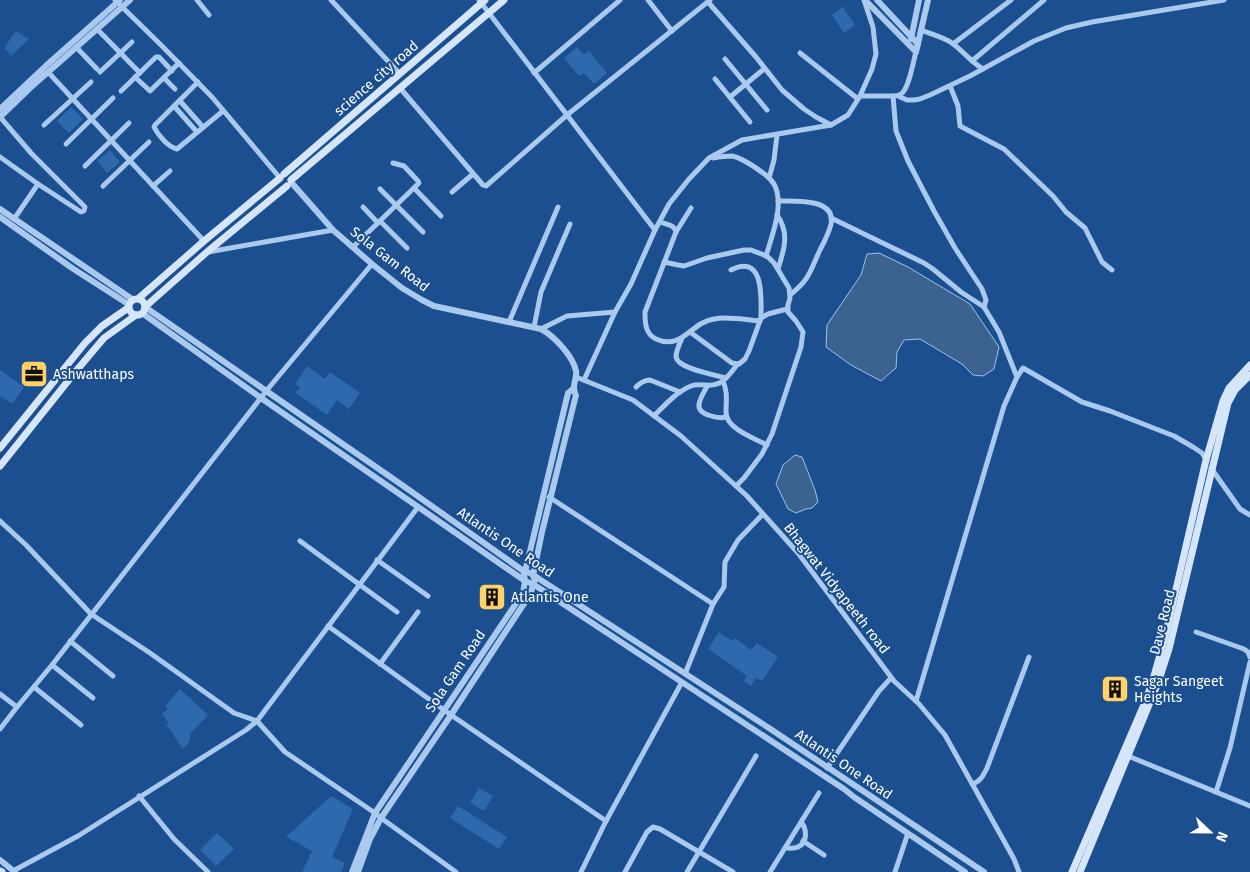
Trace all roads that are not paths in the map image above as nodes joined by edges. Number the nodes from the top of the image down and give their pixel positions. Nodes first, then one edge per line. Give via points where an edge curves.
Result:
1 (130, 0) edge
2 (197, 0) edge
3 (331, 0) edge
4 (504, 0) edge
5 (620, 0) edge
6 (648, 0) edge
7 (865, 0) edge
8 (877, 0) edge
9 (919, 0) edge
10 (928, 0) edge
11 (1011, 0) edge
12 (1044, 0) edge
13 (1224, 0) edge
14 (482, 1) edge
15 (709, 1) edge
16 (118, 2) edge
17 (489, 12) junction
18 (209, 15) dead end
19 (97, 29) junction
20 (921, 30) junction
21 (672, 31) junction
22 (912, 36) junction
23 (132, 42) dead end
24 (918, 44) junction
25 (953, 44) junction
26 (910, 45) junction
27 (76, 47) junction
28 (916, 52) junction
29 (120, 53) junction
30 (800, 53) dead end
31 (726, 60) dead end
32 (972, 61) junction
33 (179, 64) junction
34 (764, 69) junction
35 (983, 69) junction
36 (172, 70) junction
37 (48, 72) junction
38 (534, 73) junction
39 (400, 74) junction
40 (138, 75) junction
41 (164, 78) junction
42 (715, 79) dead end
43 (91, 82) dead end
44 (198, 82) junction
45 (746, 84) junction
46 (950, 86) junction
47 (400, 88) junction
48 (175, 90) dead end
49 (121, 91) dead end
50 (730, 97) junction
51 (859, 97) junction
52 (113, 98) dead end
53 (900, 98) junction
54 (72, 99) junction
55 (180, 101) junction
56 (174, 106) junction
57 (0, 109) edge
58 (223, 110) junction
59 (767, 110) dead end
60 (567, 115) junction
61 (0, 117) edge
62 (91, 119) junction
63 (750, 122) dead end
64 (129, 123) dead end
65 (44, 125) dead end
66 (831, 125) junction
67 (203, 126) junction
68 (197, 132) junction
69 (777, 135) junction
70 (111, 140) junction
71 (149, 142) dead end
72 (66, 144) dead end
73 (0, 157) edge
74 (709, 158) junction
75 (130, 161) junction
76 (393, 163) dead end
77 (85, 166) dead end
78 (170, 171) dead end
79 (473, 174) junction
80 (282, 176) junction
81 (769, 178) junction
82 (290, 183) junction
83 (38, 184) junction
84 (103, 186) dead end
85 (154, 186) junction
86 (414, 188) junction
87 (380, 189) dead end
88 (452, 192) dead end
89 (778, 202) junction
90 (396, 205) junction
91 (363, 207) dead end
92 (558, 207) dead end
93 (691, 208) dead end
94 (0, 209) edge
95 (777, 215) junction
96 (441, 216) dead end
97 (0, 217) edge
98 (831, 218) junction
99 (14, 219) junction
100 (379, 222) junction
101 (660, 222) junction
102 (570, 224) dead end
103 (333, 230) junction
104 (655, 230) junction
105 (423, 232) dead end
106 (676, 232) junction
107 (204, 241) junction
108 (353, 247) junction
109 (406, 248) dead end
110 (207, 252) junction
111 (766, 256) junction
112 (664, 262) junction
113 (372, 264) junction
114 (778, 269) junction
115 (731, 270) dead end
116 (1112, 270) dead end
117 (790, 294) junction
118 (132, 302) junction
119 (984, 307) junction
120 (787, 309) junction
121 (141, 312) junction
122 (615, 312) junction
123 (761, 320) junction
124 (509, 322) junction
125 (537, 328) junction
126 (690, 332) junction
127 (682, 337) junction
128 (737, 364) junction
129 (1250, 365) edge
130 (576, 377) junction
131 (1017, 377) junction
132 (725, 379) junction
133 (584, 380) junction
134 (1248, 380) edge
135 (708, 386) junction
136 (636, 387) dead end
137 (574, 388) junction
138 (267, 390) junction
139 (680, 392) junction
140 (261, 398) junction
141 (654, 416) junction
142 (726, 417) junction
143 (767, 445) junction
144 (0, 448) edge
145 (1206, 460) junction
146 (0, 466) edge
147 (1212, 469) junction
148 (736, 486) junction
149 (544, 494) junction
150 (550, 498) junction
151 (418, 507) junction
152 (763, 514) junction
153 (1250, 515) edge
154 (0, 521) edge
155 (300, 541) dead end
156 (377, 560) junction
157 (525, 572) junction
158 (533, 576) junction
159 (525, 581) junction
160 (359, 584) junction
161 (533, 584) junction
162 (428, 596) dead end
163 (713, 604) junction
164 (397, 612) dead end
165 (418, 612) dead end
166 (91, 614) junction
167 (328, 626) junction
168 (1196, 632) dead end
169 (70, 641) junction
170 (1029, 657) dead end
171 (1250, 658) edge
172 (1250, 662) edge
173 (380, 664) junction
174 (52, 665) junction
175 (685, 674) junction
176 (113, 676) dead end
177 (891, 678) junction
178 (682, 682) junction
179 (34, 687) junction
180 (0, 694) edge
181 (93, 698) dead end
182 (916, 701) junction
183 (17, 707) junction
184 (444, 710) junction
185 (451, 715) junction
186 (256, 721) junction
187 (81, 725) dead end
188 (0, 728) edge
189 (756, 756) dead end
190 (1128, 756) junction
191 (827, 768) junction
192 (972, 784) junction
193 (1216, 792) junction
194 (819, 793) dead end
195 (139, 796) junction
196 (1250, 806) edge
197 (375, 813) junction
198 (381, 818) junction
199 (606, 822) junction
200 (801, 822) junction
201 (908, 833) junction
202 (803, 841) junction
203 (785, 848) junction
204 (699, 852) junction
205 (824, 854) dead end
206 (0, 860) edge
207 (14, 871) edge
208 (208, 872) edge
209 (352, 872) edge
210 (358, 872) edge
211 (456, 872) edge
212 (581, 872) edge
213 (625, 872) edge
214 (687, 872) edge
215 (733, 872) edge
216 (770, 872) edge
217 (895, 872) edge
218 (965, 872) edge
219 (984, 872) edge
220 (1019, 872) edge
221 (1072, 872) edge
222 (1080, 872) edge

1 - 16 street
2 - 18 street
3 - 39 street
4 - 17 main road
5 - 38 street
6 - 21 street
7 - 26 street
7 - 51 street via 873,26 876,54
8 - 22 street
9 - 22 street
10 - 20 street
11 - 25 street
12 - 32 street
13 - 35 street via 1066,28 1034,41
14 - 17 street
14 - 39 main road, science city road
15 - 21 street
15 - 34 street
16 - 19 street
16 - 33 street
16 - 57 street
17 - 38 street
17 - 47 main road
19 - 27 street
19 - 29 street
20 - 24 street
20 - 25 street
21 - 60 street
22 - 24 street
22 - 26 street
23 - 29 street
24 - 28 street
25 - 32 street
26 - 28 street
27 - 29 street via 98,70
27 - 37 street
28 - 53 street
29 - 40 street
30 - 51 street
31 - 45 street
32 - 35 street
33 - 36 street
33 - 44 street
34 - 45 street
34 - 66 street via 792,100
35 - 46 street
36 - 40 street via 156,57
36 - 41 street
37 - 54 street
37 - 61 street
38 - 60 street
39 - 80 main road, science city road
40 - 41 street via 150,91
40 - 49 street
41 - 48 street
42 - 50 street
43 - 54 street
44 - 55 street
44 - 58 street
45 - 50 street
45 - 59 street
46 - 53 street via 920,99
46 - 116 street via 958,106 960,126 1004,149 1085,228 1102,262
47 - 79 street
47 - 82 main road
50 - 63 street
51 - 53 street
51 - 66 street via 848,115
52 - 62 street
53 - 119 street via 896,131 904,154 955,248 982,289 986,300
54 - 62 street
54 - 65 street
55 - 56 street
55 - 67 street
56 - 68 street
56 - 68 street via 154,127 157,133 177,150
58 - 67 street
58 - 80 street
60 - 79 street via 486,186
60 - 104 street
61 - 83 street via 85,207 84,211
62 - 70 street
62 - 72 street
64 - 70 street
66 - 69 street
67 - 68 street
69 - 74 street via 742,140
69 - 81 street
70 - 75 street
70 - 77 street
71 - 75 street
73 - 83 street
74 - 81 street via 733,156
74 - 101 street via 669,204
75 - 84 street
75 - 85 street
76 - 86 street via 404,166 418,181
78 - 85 street
79 - 88 street
80 - 82 main road via 289,175
80 - 107 main road, science city road
81 - 89 street via 777,192
82 - 103 street, Sola Gam Road
82 - 110 main road
83 - 99 street
85 - 107 street
86 - 90 street
86 - 96 street
87 - 90 street
89 - 95 street
89 - 98 street via 797,200 814,203 827,209
90 - 100 street
90 - 105 street
91 - 100 street
92 - 124 street
93 - 106 street
94 - 99 street
95 - 111 street
95 - 114 street via 786,240
97 - 118 street via 79,272
98 - 117 street via 809,275
98 - 119 street via 924,263
99 - 118 street
100 - 108 street
100 - 109 street
101 - 104 street
101 - 106 street via 674,227
102 - 125 street via 541,292
103 - 108 street, Sola Gam Road
103 - 110 street
104 - 122 street
106 - 112 street
107 - 118 main road, science city road
108 - 113 street, Sola Gam Road
110 - 121 main road
111 - 112 street via 744,250 684,266
111 - 114 street
112 - 127 street via 645,312 645,325 652,337 664,342
113 - 124 street, Sola Gam Road via 428,304
113 - 138 street
114 - 117 street
115 - 123 street via 744,266 756,272 761,286
117 - 120 street
118 - 121 main road via 131,313
118 - 121 main road via 143,301
118 - 144 main road, science city road via 85,343
119 - 131 street via 999,332
120 - 123 street via 768,314
120 - 143 street via 803,335
121 - 138 street, Atlantis One Road
121 - 140 street, Atlantis One Road
121 - 146 main road via 104,338
122 - 125 street via 568,316
122 - 133 street
123 - 126 street via 712,319
123 - 128 street via 749,351
124 - 125 street, Sola Gam Road
125 - 130 street, Sola Gam Road via 549,333 566,352
126 - 127 street
126 - 128 street
127 - 132 street via 676,353 680,363
128 - 132 street
129 - 145 main road via 1229,388
130 - 133 street, Bhagwat Vidyapeeth road
130 - 137 street, Sola Gam Road
131 - 145 street via 1023,368 1082,402 1174,436 1202,453
131 - 182 street via 1004,406
132 - 135 street
132 - 142 street
133 - 141 street, Bhagwat Vidyapeeth road via 633,400
134 - 147 main road, Dave Road via 1235,390 1228,403
135 - 139 street via 692,386
135 - 142 street via 700,402 700,410 716,418
136 - 139 street via 650,380
137 - 149 street, Sola Gam Road via 568,393
137 - 150 street, Sola Gam Road via 576,395
138 - 140 street
138 - 157 street, Atlantis One Road
139 - 141 street
140 - 151 street, Atlantis One Road
140 - 166 street
141 - 148 street, Bhagwat Vidyapeeth road
142 - 143 street via 737,430
143 - 148 street
145 - 147 street
145 - 221 main road via 1154,676
147 - 153 street via 1240,509
147 - 190 main road, Dave Road via 1169,649
148 - 152 street, Bhagwat Vidyapeeth road
149 - 150 street
149 - 157 street, Sola Gam Road
150 - 158 street, Sola Gam Road
150 - 163 street
151 - 156 street
151 - 159 street, Atlantis One Road
152 - 163 street via 738,540 725,562 724,588
152 - 177 street, Bhagwat Vidyapeeth road via 798,552
154 - 166 street
155 - 160 street
156 - 160 street
156 - 162 street
157 - 158 street, Atlantis One Road
157 - 159 street, Sola Gam Road
158 - 161 street, Sola Gam Road
158 - 175 street, Atlantis One Road
159 - 161 street, Atlantis One Road
159 - 184 street, Sola Gam Road via 523,592
160 - 164 street
160 - 167 street
161 - 178 street, Atlantis One Road
161 - 185 street, Sola Gam Road via 532,593
163 - 175 street
165 - 173 street
166 - 169 street
166 - 186 street via 234,714
167 - 173 street
167 - 186 street
168 - 171 street via 1244,649
169 - 174 street
169 - 176 street
170 - 192 street via 987,768 982,777
172 - 193 street
173 - 184 street
174 - 179 street
174 - 181 street
175 - 191 street, Atlantis One Road
177 - 182 street, Bhagwat Vidyapeeth road
177 - 191 street
178 - 199 street
178 - 201 street, Atlantis One Road
179 - 183 street
179 - 187 street
180 - 183 street
182 - 192 street, Bhagwat Vidyapeeth road via 945,735
183 - 188 street
184 - 185 street
184 - 197 street, Sola Gam Road
185 - 198 street, Sola Gam Road
185 - 199 street
186 - 195 street
186 - 197 street via 286,752
189 - 204 street
190 - 193 street
190 - 222 main road, Dave Road
191 - 219 street, Atlantis One Road
192 - 220 street, Bhagwat Vidyapeeth road
193 - 196 street
194 - 200 street
195 - 207 street via 78,836
195 - 208 street
197 - 198 street
197 - 209 street, Sola Gam Road
198 - 210 street, Sola Gam Road
198 - 211 street
199 - 212 street
200 - 202 street via 806,833
200 - 203 street
201 - 217 street
201 - 218 street, Atlantis One Road
202 - 203 street via 797,847
202 - 205 street
203 - 216 street
204 - 213 street via 653,827 646,832
204 - 214 street
204 - 215 street
206 - 207 street

